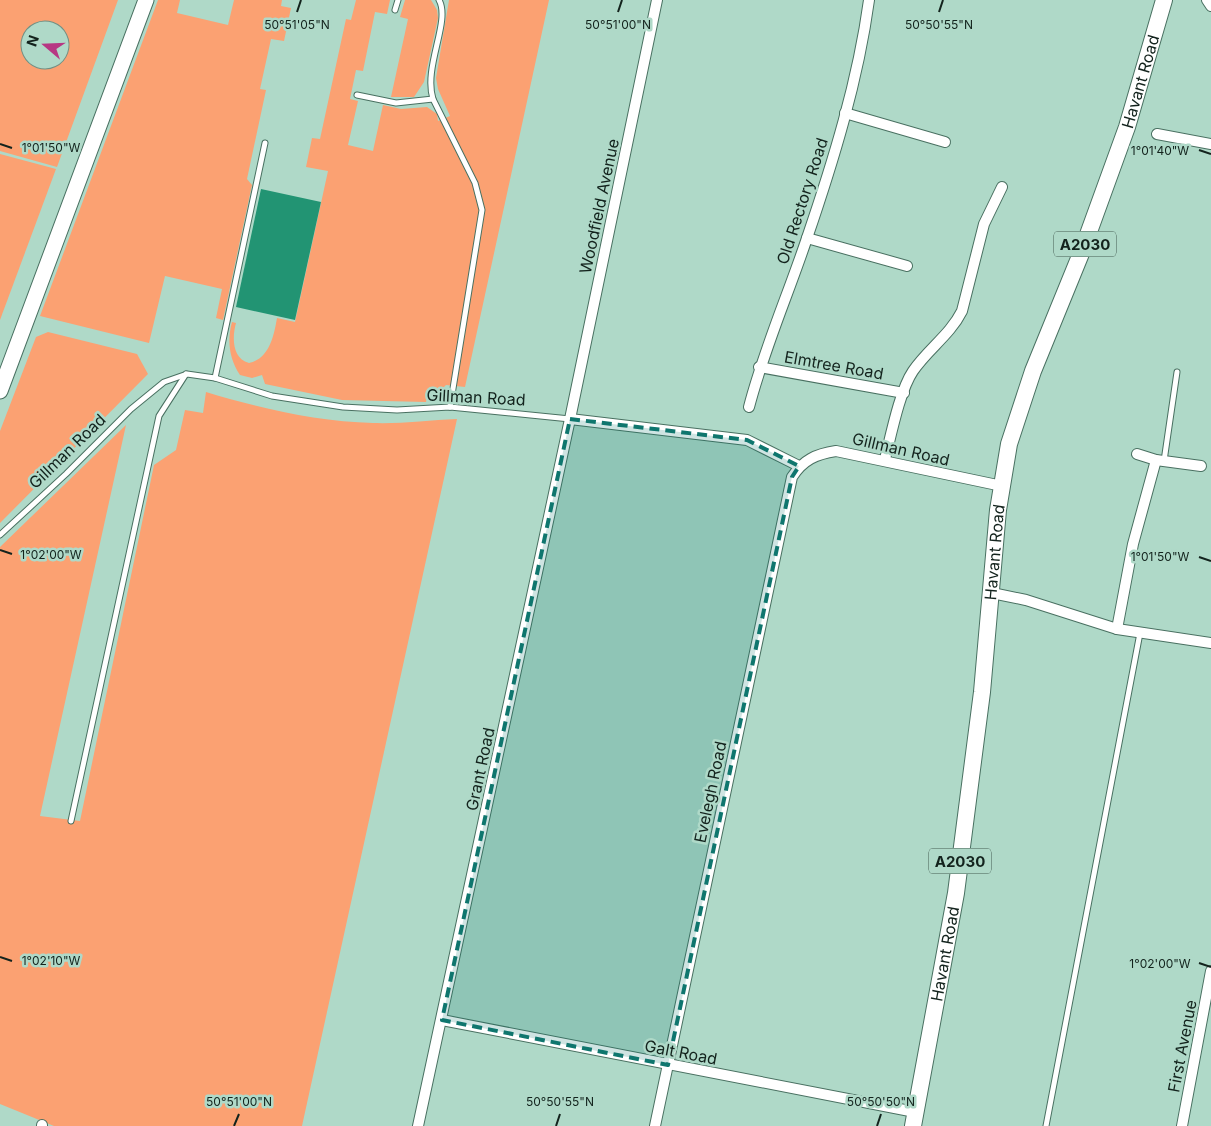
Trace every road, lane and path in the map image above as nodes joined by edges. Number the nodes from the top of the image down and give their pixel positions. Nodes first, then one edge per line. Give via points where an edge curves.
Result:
1 (146, 0) edge
2 (398, 0) edge
3 (439, 0) edge
4 (657, 0) edge
5 (869, 0) edge
6 (1164, 0) edge
7 (1207, 0) edge
8 (1211, 6) edge
9 (395, 10) dead end
10 (356, 95) dead end
11 (433, 98) junction
12 (845, 113) junction
13 (1158, 134) dead end
14 (945, 142) dead end
15 (265, 143) dead end
16 (1211, 144) edge
17 (1002, 187) dead end
18 (807, 238) junction
19 (907, 266) dead end
20 (759, 367) junction
21 (1177, 372) dead end
22 (187, 374) junction
23 (215, 378) junction
24 (0, 391) edge
25 (904, 393) junction
26 (450, 407) junction
27 (749, 407) dead end
28 (570, 419) junction
29 (1137, 454) dead end
30 (884, 459) junction
31 (1160, 460) junction
32 (799, 466) junction
33 (1201, 466) dead end
34 (1002, 486) junction
35 (0, 535) edge
36 (992, 593) junction
37 (1117, 629) junction
38 (1140, 632) junction
39 (1211, 643) edge
40 (71, 821) dead end
41 (1211, 970) edge
42 (442, 1020) junction
43 (668, 1065) junction
44 (914, 1119) edge
45 (418, 1126) edge
46 (655, 1126) edge
47 (1046, 1126) edge
48 (1182, 1126) edge

1 - 24 main road
2 - 9 lane
3 - 11 lane via 443,14 430,73 429,86
4 - 28 street, Woodfield Avenue
5 - 12 street, Old Rectory Road
6 - 34 main road, Havant Road / A2030 via 1127,127 1015,422
7 - 8 street
10 - 11 lane via 396,103
11 - 26 lane via 475,183 482,210
12 - 14 street
12 - 18 street, Old Rectory Road
13 - 16 street
15 - 23 lane
17 - 25 street via 984,224 962,311 955,325 913,372
18 - 19 street
18 - 20 street, Old Rectory Road
20 - 25 street, Elmtree Road
20 - 27 street, Old Rectory Road
21 - 31 lane
22 - 23 lane, Gillman Road
22 - 35 lane, Gillman Road via 164,382 131,409
22 - 40 lane via 159,416
23 - 26 lane, Gillman Road via 272,396 343,408 397,410
25 - 30 street
26 - 28 lane, Gillman Road
28 - 32 street, Gillman Road via 747,440
28 - 42 street, Grant Road
29 - 31 street
30 - 32 street, Gillman Road via 836,451 821,453
30 - 34 street, Gillman Road
31 - 33 street
31 - 37 street via 1133,544
32 - 43 street, Evelegh Road via 790,486
34 - 36 main road, Havant Road / A2030
36 - 37 street via 1026,600
36 - 44 main road, Havant Road / A2030 via 956,893
37 - 38 street
38 - 39 street
38 - 47 lane
41 - 48 street, First Avenue
42 - 43 street, Galt Road
42 - 45 street, Grant Road
43 - 44 street, Galt Road
43 - 46 street, Evelegh Road

